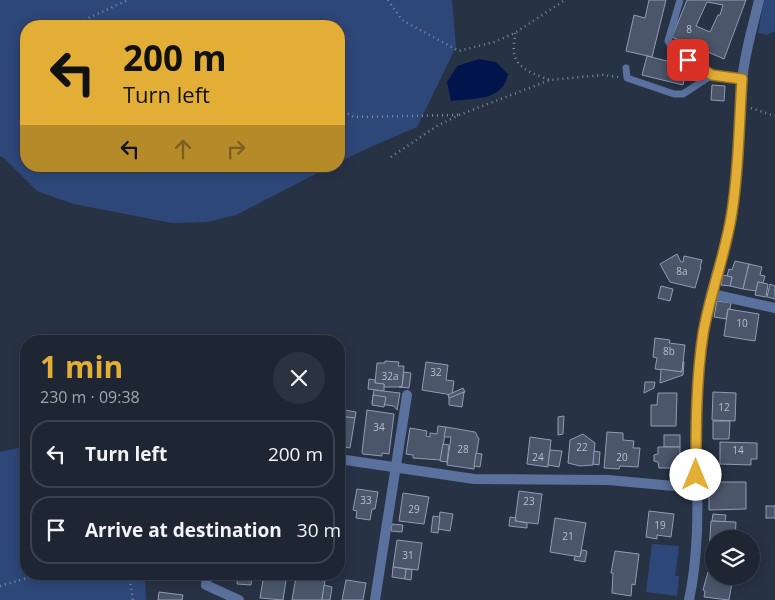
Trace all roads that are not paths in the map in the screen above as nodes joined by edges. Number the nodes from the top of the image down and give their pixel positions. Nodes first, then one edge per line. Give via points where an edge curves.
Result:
1 (680, 0) edge
2 (759, 0) edge
3 (626, 68) dead end
4 (712, 75) junction
5 (742, 79) junction
6 (712, 294) junction
7 (775, 308) edge
8 (407, 395) dead end
9 (345, 460) edge
10 (396, 466) junction
11 (696, 488) junction
12 (206, 580) edge
13 (239, 600) edge
14 (375, 600) edge
15 (689, 600) edge

1 - 4 lane via 668,41 675,53
2 - 5 street
3 - 4 lane via 627,78 674,94 684,94
4 - 5 lane
5 - 6 street via 732,214
6 - 7 street
6 - 11 street via 696,406
8 - 10 street
9 - 10 street
10 - 11 street via 474,479 608,480
10 - 14 street
11 - 15 street via 694,572
12 - 13 street via 206,585

